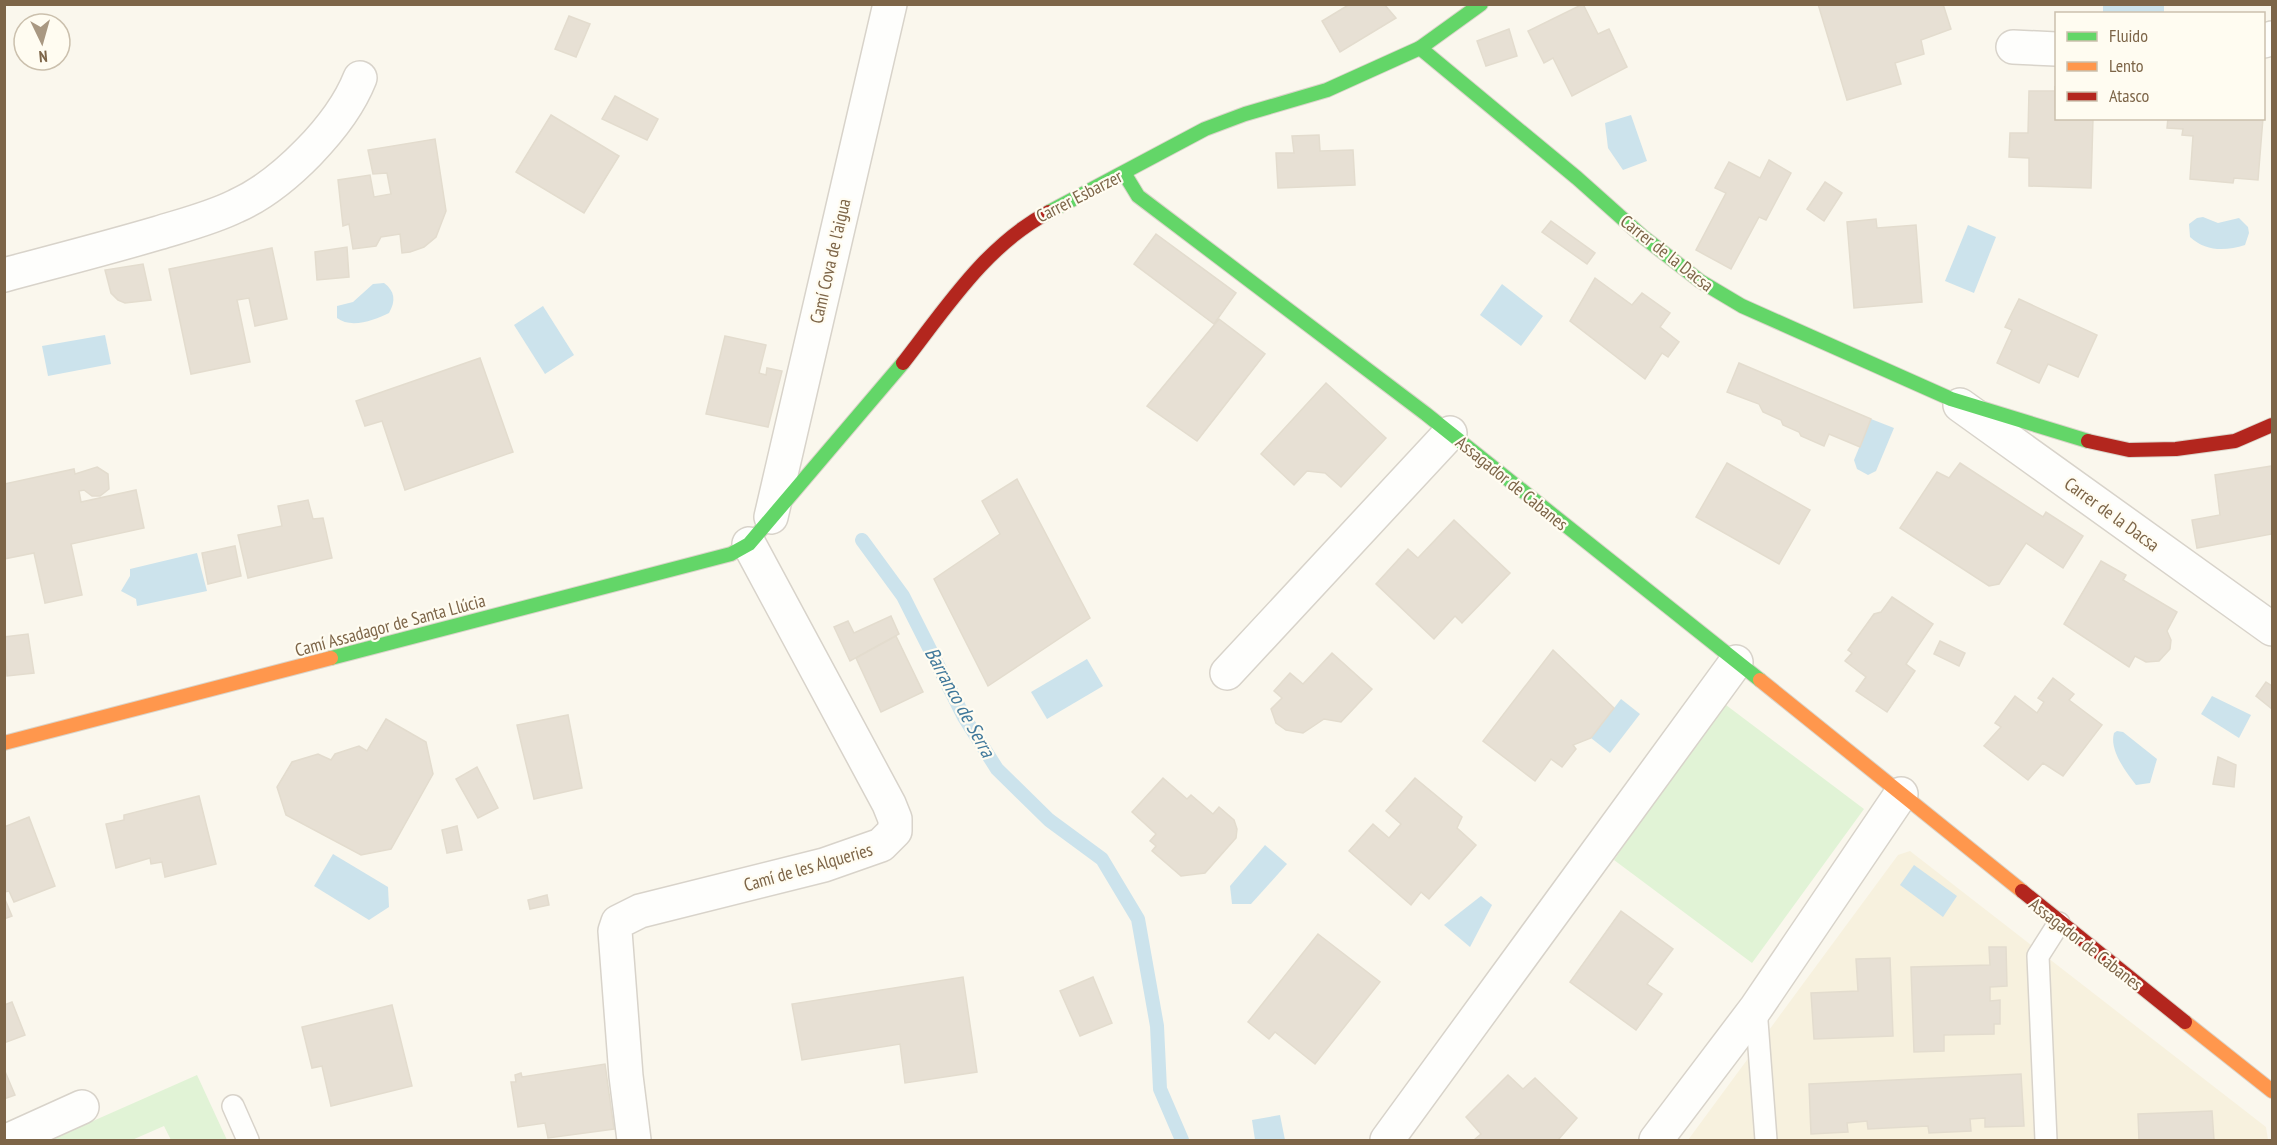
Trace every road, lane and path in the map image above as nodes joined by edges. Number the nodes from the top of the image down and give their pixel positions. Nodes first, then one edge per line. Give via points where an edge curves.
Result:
1 (890, 4) edge
2 (1481, 4) edge
3 (2013, 47) dead end
4 (1420, 48) junction
5 (2055, 49) edge
6 (360, 78) dead end
7 (1124, 173) junction
8 (4, 275) edge
9 (1951, 399) junction
10 (2272, 425) edge
11 (1450, 434) junction
12 (771, 516) junction
13 (749, 544) junction
14 (2272, 629) edge
15 (1736, 662) junction
16 (1227, 673) dead end
17 (4, 743) edge
18 (1901, 794) junction
19 (2059, 923) junction
20 (1756, 1008) junction
21 (2272, 1090) edge
22 (233, 1106) dead end
23 (82, 1107) dead end
24 (9, 1140) edge
25 (248, 1140) edge
26 (634, 1140) edge
27 (1387, 1140) edge
28 (1656, 1140) edge
29 (1766, 1140) edge
30 (2046, 1140) edge

1 - 12 street, Camí Cova de l'aigua
2 - 4 street, Carrer Esbarzer
3 - 5 street
4 - 7 street, Carrer Esbarzer via 1327,90 1205,129
4 - 9 street, Carrer de la Dacsa via 1700,281 1742,306
6 - 8 street via 340,115 316,142 262,191 236,206 109,248
7 - 11 street, Assagador de Cabanes via 1138,196 1291,307
7 - 12 street, Carrer Esbarzer via 1024,225 1007,238
9 - 10 street, Carrer de la Dacsa via 2069,437 2129,450 2235,441
9 - 14 street, Carrer de la Dacsa
11 - 15 street, Assagador de Cabanes
11 - 16 street
12 - 13 street, Camí Assadagor de Santa Llúcia
13 - 17 street, Camí Assadagor de Santa Llúcia via 706,561
13 - 26 street, Camí de les Alqueries via 889,804 895,831 881,845 824,865 640,911 618,922 615,931 624,1054
15 - 18 street, Assagador de Cabanes
15 - 27 street
18 - 19 street, Assagador de Cabanes
18 - 20 street
19 - 21 street, Assagador de Cabanes
19 - 30 lane via 2038,956
20 - 28 street
20 - 29 lane
22 - 25 lane
23 - 24 street

